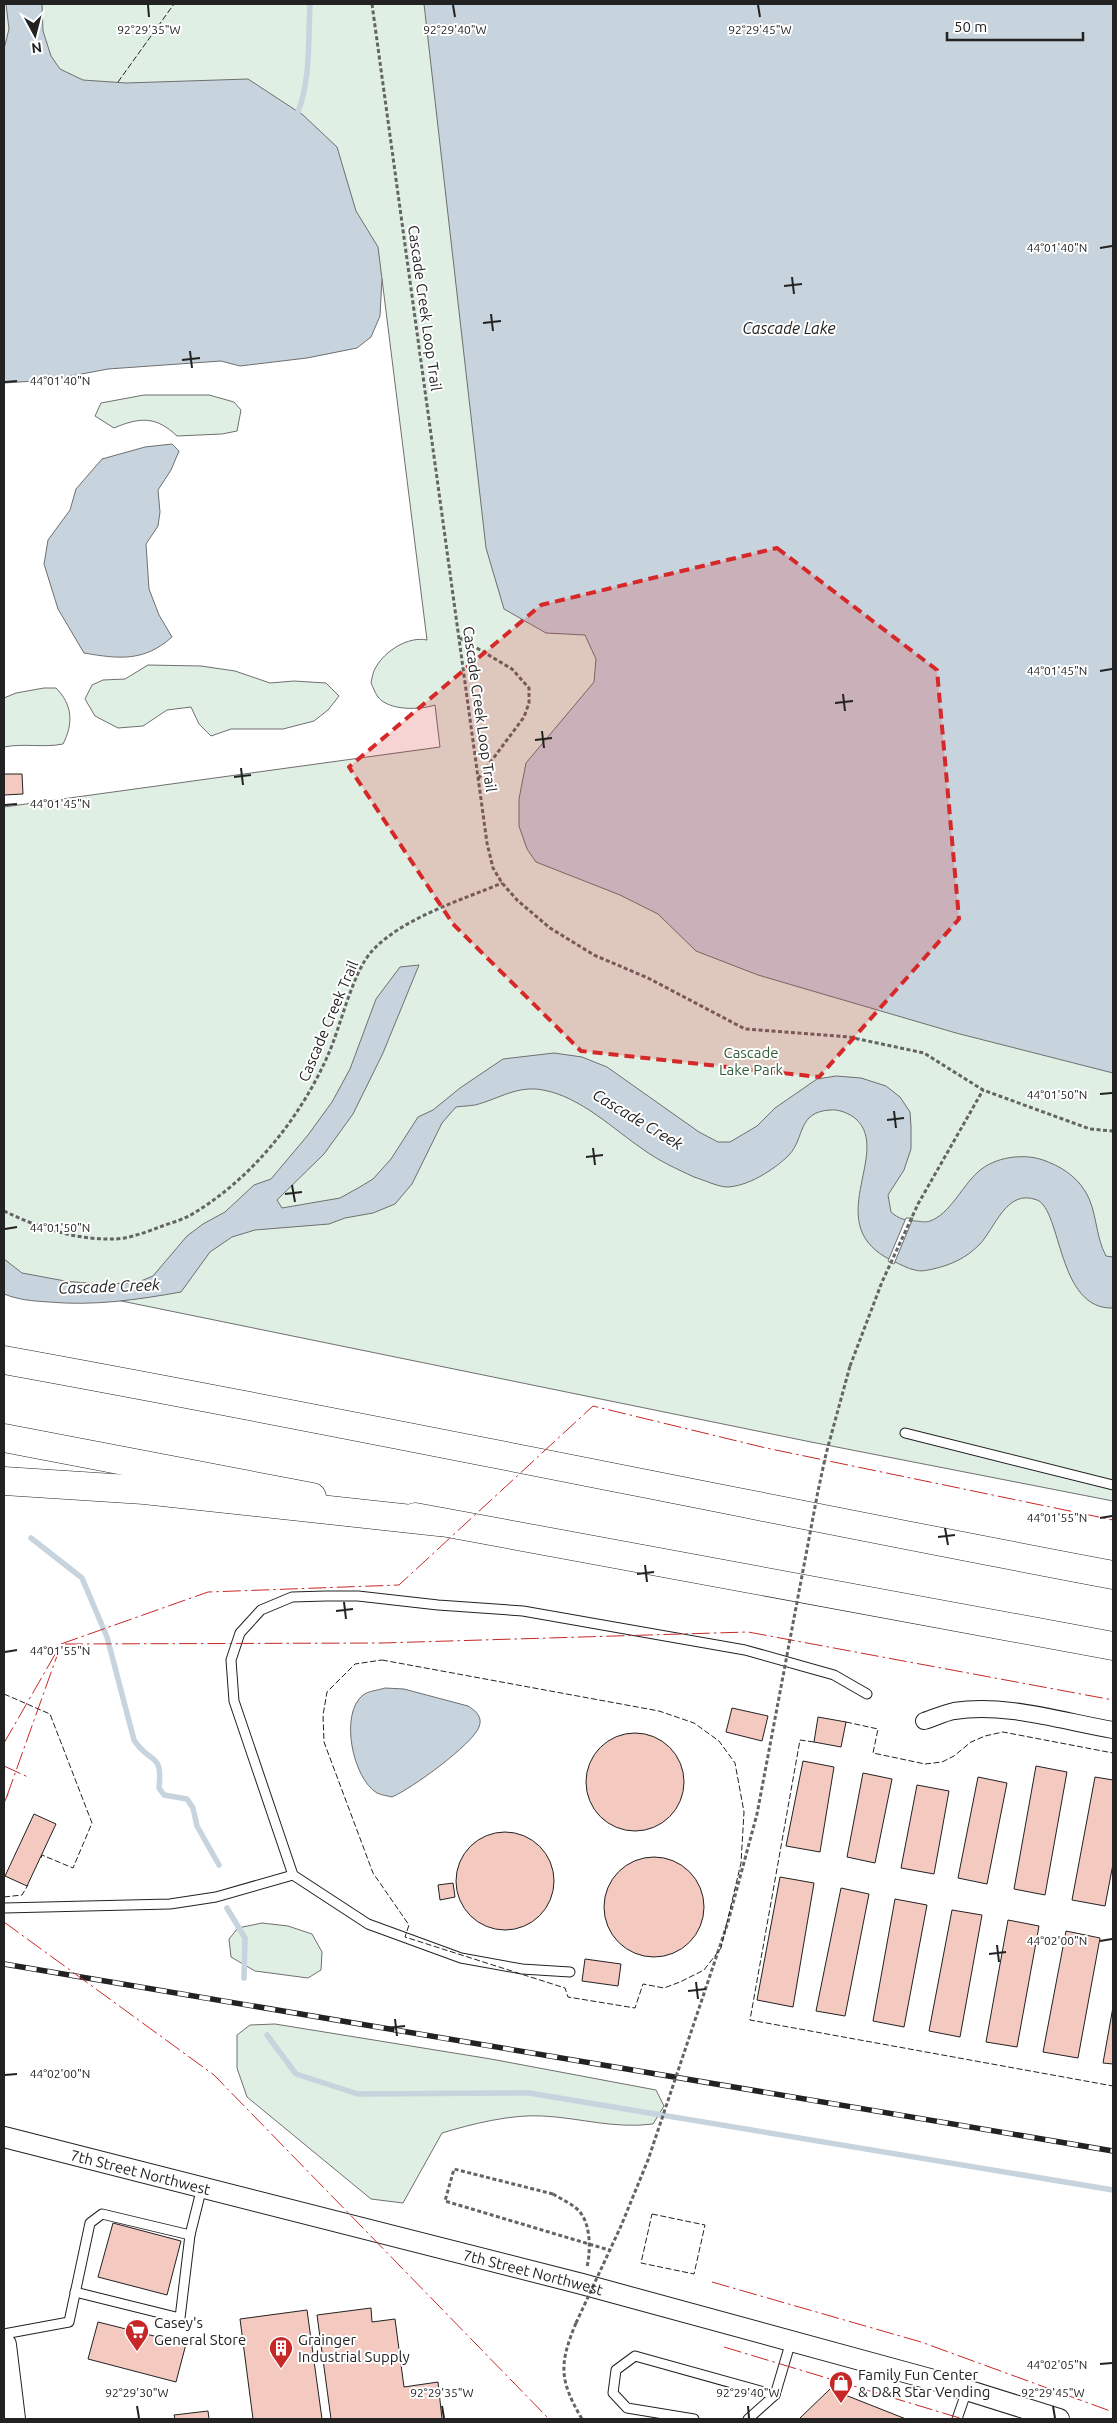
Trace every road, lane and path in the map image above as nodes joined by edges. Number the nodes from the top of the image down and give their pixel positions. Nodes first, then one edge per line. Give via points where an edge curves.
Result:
1 (372, 4) edge
2 (459, 638) junction
3 (478, 779) junction
4 (502, 883) junction
5 (983, 1090) junction
6 (1113, 1130) edge
7 (4, 1212) edge
8 (4, 1360) edge
9 (905, 1433) dead end
10 (4, 1438) edge
11 (4, 1481) edge
12 (1113, 1485) edge
13 (439, 1522) junction
14 (1113, 1575) edge
15 (1113, 1646) edge
16 (867, 1694) dead end
17 (924, 1721) dead end
18 (1113, 1730) edge
19 (293, 1875) junction
20 (4, 1908) edge
21 (570, 1972) dead end
22 (4, 2137) edge
23 (202, 2187) junction
24 (190, 2235) junction
25 (609, 2250) junction
26 (589, 2259) dead end
27 (76, 2292) junction
28 (4, 2334) edge
29 (791, 2341) junction
30 (4, 2345) edge
31 (968, 2390) junction
32 (775, 2395) junction
33 (13, 2419) edge
34 (582, 2419) edge
35 (694, 2419) edge
36 (748, 2419) edge
37 (957, 2419) edge
38 (1058, 2419) edge

1 - 2 path, Cascade Creek Loop Trail
2 - 3 path, Cascade Creek Loop Trail
2 - 3 path via 512,669 529,688 529,703 524,717
3 - 4 path, Cascade Creek Loop Trail via 486,843 493,868
4 - 5 path, Cascade Creek Loop Trail via 550,928 594,955 648,978 745,1029 849,1037 924,1053
4 - 7 path, Cascade Creek Trail via 404,925 371,952 358,975 328,1056 309,1093 269,1147 231,1185 188,1216 148,1232 114,1240 71,1235
5 - 6 path via 1090,1129
5 - 25 path, bridge via 918,1204 882,1282 850,1366 818,1491 757,1814 728,1922 648,2160
8 - 14 highway
9 - 12 lane
10 - 13 highway
11 - 13 highway via 144,1490
13 - 15 highway
16 - 19 lane via 834,1675 745,1650 523,1611 358,1596 292,1597 261,1610 240,1633 231,1660 234,1701
17 - 18 street via 951,1712 1005,1710
19 - 20 lane via 216,1897 170,1904
19 - 21 lane via 368,1924 461,1958 522,1969
22 - 23 street, 7th Street Northwest
23 - 24 lane
23 - 29 street, 7th Street Northwest
24 - 27 lane via 102,2214 90,2223
24 - 27 lane via 180,2318
25 - 26 path, bridge via 445,2201 454,2169 553,2194 578,2210 588,2225
25 - 34 path, bridge via 562,2362 574,2407
27 - 28 lane via 69,2322
29 - 31 street, 7th Street Northwest
29 - 32 lane
30 - 33 main road
31 - 37 lane
31 - 38 street, 7th Street Northwest
32 - 35 lane via 635,2356 616,2370 613,2393 627,2408
32 - 36 lane

